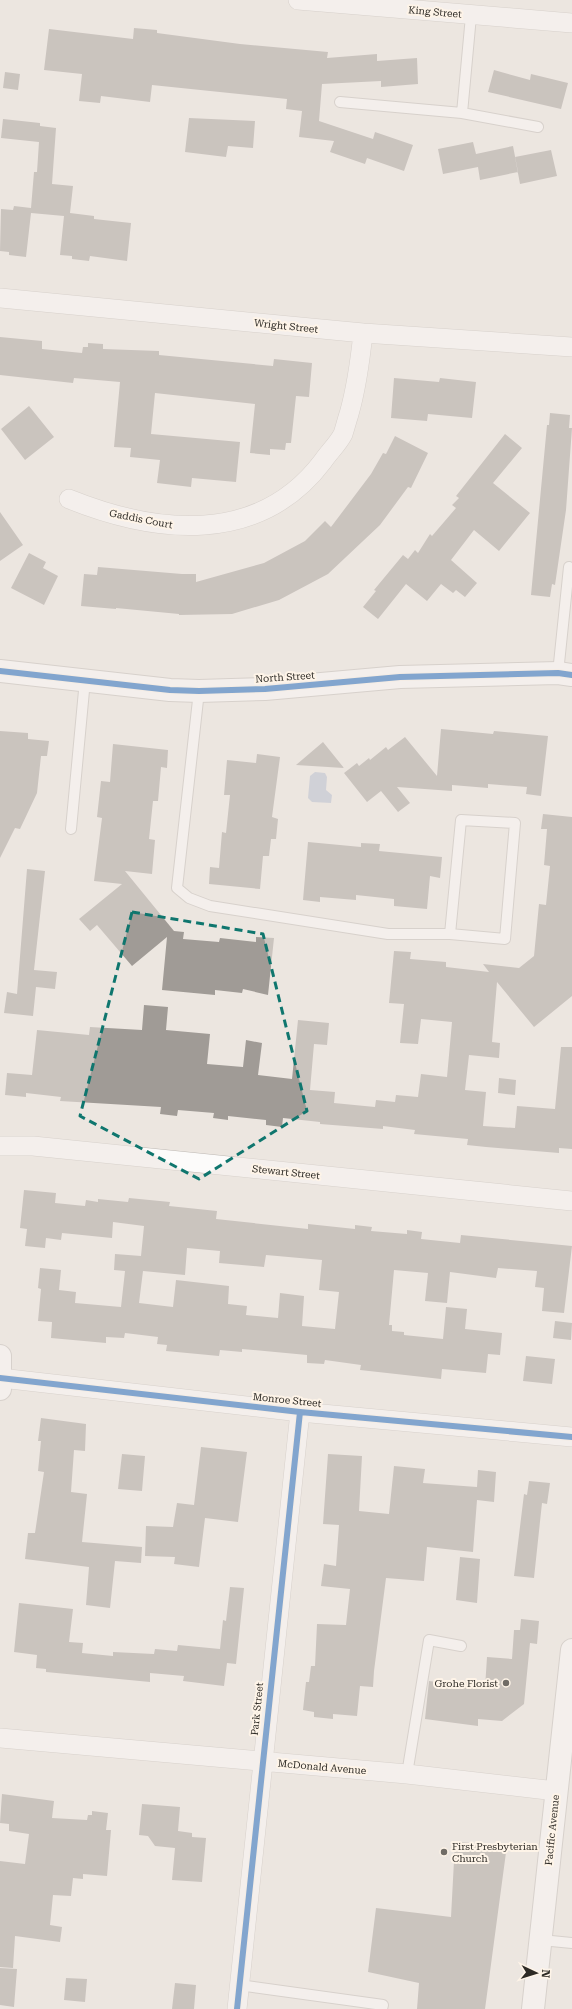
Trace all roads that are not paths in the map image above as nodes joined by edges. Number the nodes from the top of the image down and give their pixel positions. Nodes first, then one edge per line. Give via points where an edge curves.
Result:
1 (298, 0) edge
2 (471, 16) junction
3 (572, 24) edge
4 (340, 102) dead end
5 (462, 113) junction
6 (538, 128) dead end
7 (0, 298) edge
8 (363, 333) junction
9 (572, 346) edge
10 (69, 499) dead end
11 (569, 567) dead end
12 (0, 670) edge
13 (565, 674) edge
14 (85, 680) junction
15 (199, 692) junction
16 (71, 829) dead end
17 (450, 934) junction
18 (0, 1146) edge
19 (572, 1201) edge
20 (0, 1356) edge
21 (0, 1382) edge
22 (300, 1412) junction
23 (572, 1437) edge
24 (461, 1646) dead end
25 (572, 1650) edge
26 (0, 1738) edge
27 (262, 1762) junction
28 (407, 1774) junction
29 (564, 1792) edge
30 (541, 1940) junction
31 (572, 1942) edge
32 (239, 1985) junction
33 (237, 2009) edge
34 (382, 2009) edge
35 (533, 2009) edge

1 - 2 street, King Street
2 - 3 street, King Street
2 - 5 lane
4 - 5 lane
5 - 6 lane
7 - 8 street, Wright Street
8 - 9 street, Wright Street
8 - 10 street, Gaddis Court via 357,386 342,434 311,477 269,508 248,518 225,523 178,526 122,517
11 - 13 lane
12 - 14 main road, North Street
13 - 15 main road, North Street via 408,677
14 - 15 main road, North Street
14 - 16 lane
15 - 17 lane via 177,888 190,898 210,906 388,934
17 - 17 lane via 505,939 515,824 461,820
18 - 19 street, Stewart Street via 33,1146
20 - 21 main road
21 - 22 street, Monroe Street
22 - 23 street, Monroe Street
22 - 27 street, Park Street
24 - 28 lane via 428,1640
25 - 29 main road, Pacific Avenue
26 - 27 street, McDonald Avenue
27 - 28 street, McDonald Avenue
27 - 32 street, Park Street
28 - 29 street, McDonald Avenue
29 - 30 main road, Pacific Avenue
30 - 31 lane
30 - 35 main road, Pacific Avenue
32 - 33 street, Park Street
32 - 34 lane via 383,2005

